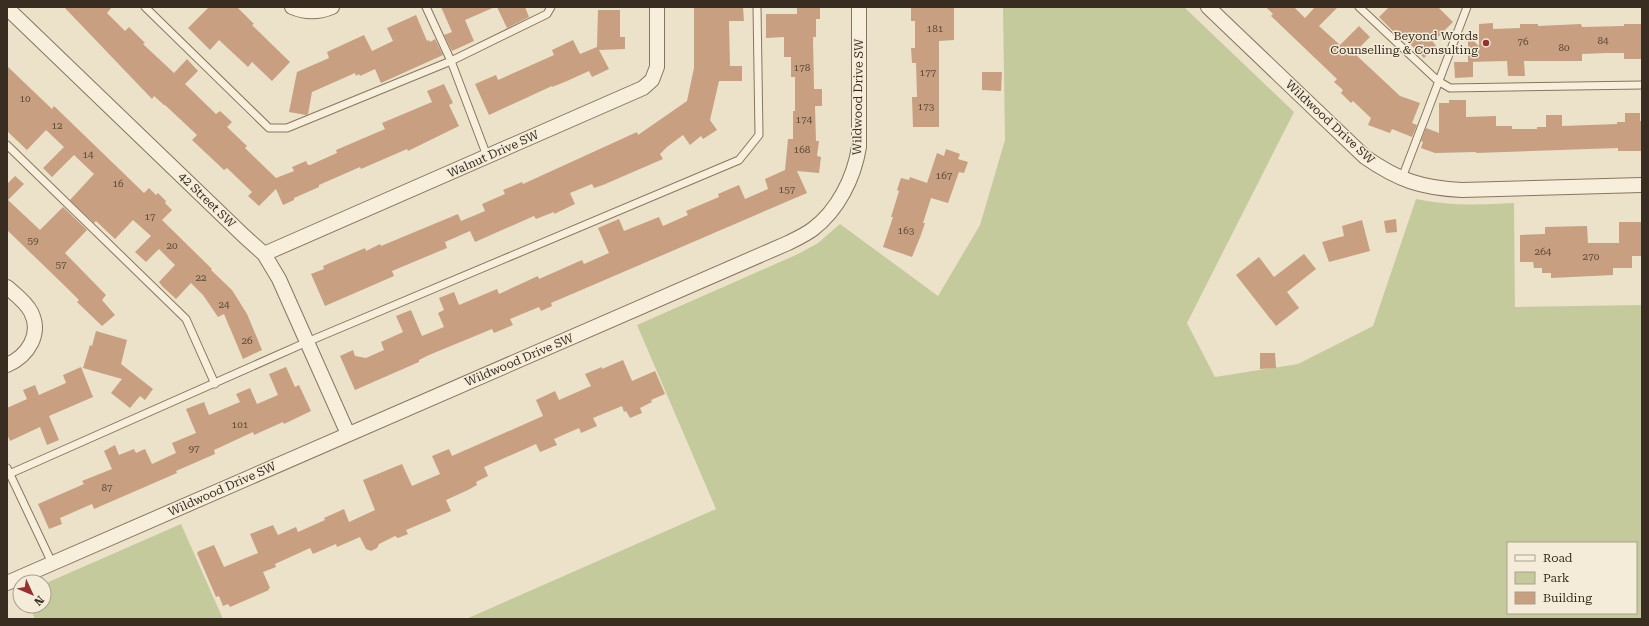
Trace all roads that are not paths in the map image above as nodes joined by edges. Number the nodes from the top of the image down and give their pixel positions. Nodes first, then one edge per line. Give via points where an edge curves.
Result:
1 (145, 7) edge
2 (292, 7) edge
3 (332, 7) edge
4 (426, 7) edge
5 (551, 7) edge
6 (657, 7) edge
7 (757, 7) edge
8 (859, 7) edge
9 (1208, 7) edge
10 (1359, 7) edge
11 (1467, 7) edge
12 (7, 8) edge
13 (451, 61) junction
14 (1438, 81) junction
15 (1642, 85) edge
16 (7, 145) edge
17 (487, 156) junction
18 (1402, 178) junction
19 (1642, 185) edge
20 (264, 254) junction
21 (7, 287) edge
22 (307, 342) junction
23 (7, 365) edge
24 (215, 384) junction
25 (348, 434) junction
26 (8, 472) edge
27 (52, 563) junction
28 (7, 583) edge

1 - 13 lane via 269,128 287,128
2 - 3 street via 306,12 318,12
4 - 13 lane
5 - 13 lane via 548,14
6 - 17 street, Walnut Drive SW via 657,67 652,80 643,88
7 - 22 lane via 759,135 739,160
8 - 25 street, Wildwood Drive SW via 859,147 856,165 840,200 813,229 788,243
9 - 18 street, Wildwood Drive SW via 1365,157 1385,171
10 - 14 lane
11 - 14 lane
12 - 20 street, 42 Street SW
13 - 17 lane
14 - 15 lane via 1450,88
14 - 18 lane
16 - 24 lane via 186,318
17 - 20 street, Walnut Drive SW
18 - 19 street, Wildwood Drive SW via 1419,185 1462,190
20 - 22 street, 42 Street SW via 279,279
21 - 23 street via 26,305 34,326 32,342 28,349 17,360
22 - 24 lane
22 - 25 street, 42 Street SW
24 - 26 lane
25 - 27 street, Wildwood Drive SW
26 - 27 lane
27 - 28 street, Wildwood Drive SW

